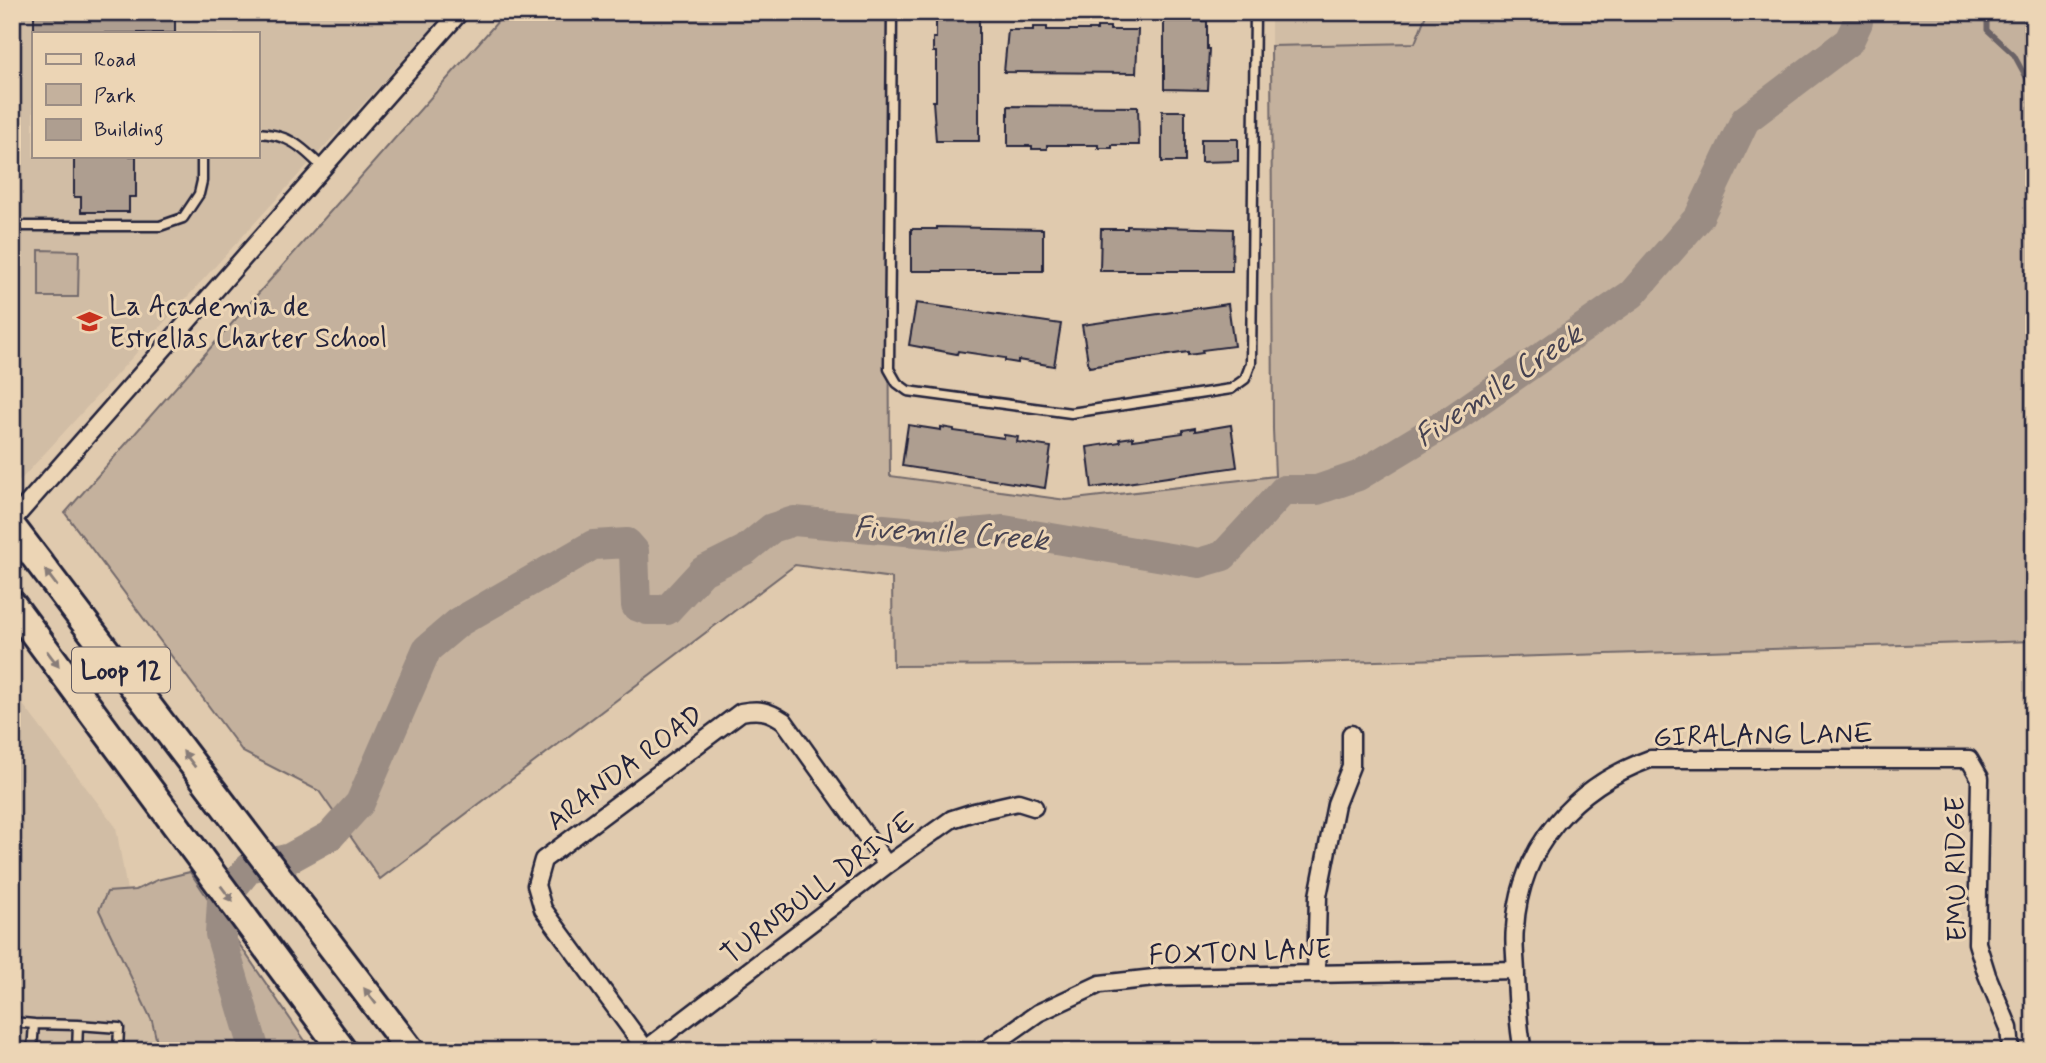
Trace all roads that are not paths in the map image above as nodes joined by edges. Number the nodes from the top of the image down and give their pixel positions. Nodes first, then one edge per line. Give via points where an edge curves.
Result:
1 (460, 12) edge
2 (892, 12) edge
3 (1255, 12) edge
4 (259, 133) edge
5 (202, 158) edge
6 (322, 167) junction
7 (12, 226) edge
8 (12, 520) edge
9 (12, 527) edge
10 (12, 604) edge
11 (21, 626) edge
12 (1351, 734) dead end
13 (1974, 766) joint
14 (1034, 807) dead end
15 (887, 865) junction
16 (1516, 970) junction
17 (1317, 974) junction
18 (12, 1022) edge
19 (34, 1024) junction
20 (78, 1026) junction
21 (647, 1050) edge
22 (32, 1051) edge
23 (77, 1051) edge
24 (118, 1051) edge
25 (343, 1051) edge
26 (411, 1051) edge
27 (984, 1051) edge
28 (1523, 1051) edge
29 (2011, 1051) edge

1 - 6 street
2 - 3 lane via 889,369 908,391 1071,413 1231,389 1245,379 1251,363
4 - 6 lane via 277,134 303,148
5 - 7 lane via 198,194 183,218 160,226
6 - 8 street
26 -> 9 main road, Loop 12
10 - 11 main road, Loop 12
11 -> 25 main road, Loop 12
12 - 17 street via 1351,766 1336,804 1318,895
13 - 16 street, GIRALANG LANE via 1969,759 1650,759 1631,766 1578,799 1539,848 1517,907
13 - 29 street, EMU RIDGE via 1980,778 1977,943 2009,1028
14 - 15 street, TURNBULL DRIVE via 1018,802 952,819
15 - 21 street, TURNBULL DRIVE
15 - 21 street, ARANDA ROAD via 784,721 761,709 740,712 543,860 536,886 543,909
16 - 17 street, FOXTON LANE
16 - 28 street, GIRALANG LANE
17 - 27 street, FOXTON LANE via 1163,977 1100,984 1038,1013
18 - 19 lane
19 - 20 lane
19 - 22 lane
20 - 23 lane
20 - 24 lane via 119,1028

